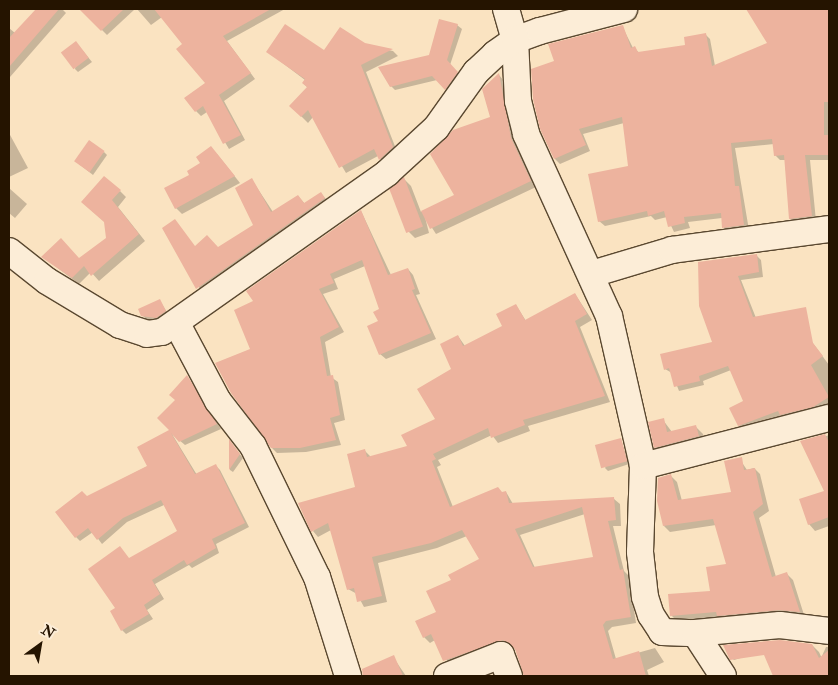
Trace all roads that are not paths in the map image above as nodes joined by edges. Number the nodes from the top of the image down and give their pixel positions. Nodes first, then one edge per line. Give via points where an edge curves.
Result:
1 (506, 9) edge
2 (624, 9) edge
3 (515, 40) junction
4 (829, 229) edge
5 (9, 251) edge
6 (592, 274) junction
7 (177, 324) junction
8 (829, 418) edge
9 (643, 466) junction
10 (829, 631) edge
11 (695, 633) junction
12 (348, 676) edge
13 (447, 676) edge
14 (509, 676) edge
15 (723, 676) edge

1 - 3 street
2 - 3 street
3 - 6 street via 518,101 526,134
3 - 7 street via 476,72 436,128 387,173
4 - 6 street via 672,250
5 - 7 street via 47,280 120,325 147,334 162,332
6 - 9 street via 609,316
7 - 12 street via 218,401 253,446 317,577
8 - 9 street
9 - 11 street via 640,552 644,597 662,632
10 - 11 street via 780,625
11 - 15 street
13 - 14 street via 501,655

